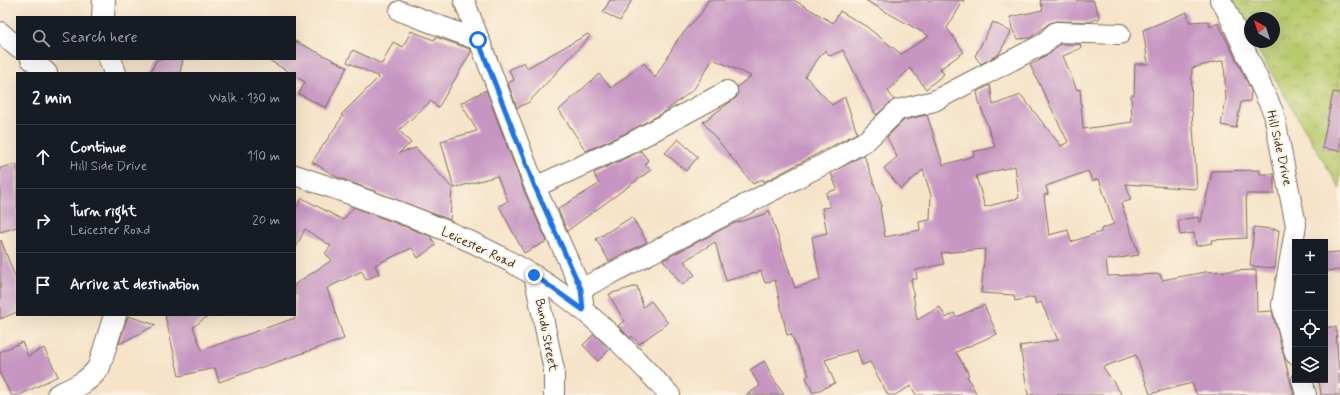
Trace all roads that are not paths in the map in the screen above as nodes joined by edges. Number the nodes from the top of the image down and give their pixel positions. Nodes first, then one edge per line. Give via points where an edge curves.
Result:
1 (104, 0) edge
2 (464, 0) edge
3 (1220, 0) edge
4 (400, 11) dead end
5 (103, 16) edge
6 (0, 32) edge
7 (1120, 34) dead end
8 (478, 40) junction
9 (16, 46) edge
10 (32, 60) edge
11 (110, 60) edge
12 (46, 72) edge
13 (115, 72) edge
14 (727, 91) dead end
15 (296, 175) edge
16 (535, 187) junction
17 (534, 275) junction
18 (581, 289) junction
19 (583, 310) junction
20 (115, 316) edge
21 (1293, 347) edge
22 (1303, 383) edge
23 (58, 395) edge
24 (554, 395) edge
25 (670, 395) edge
26 (1306, 395) edge

1 - 5 street
2 - 8 street
3 - 21 street, Hill Side Drive via 1274,114 1296,225 1282,305
4 - 8 street
6 - 9 street
7 - 18 street via 1056,32 1043,44 934,101 898,110 867,140 834,159
8 - 16 street
10 - 12 street
11 - 13 street
14 - 16 street via 629,144
15 - 17 street, Leicester Road via 385,206 468,242
16 - 18 street
17 - 19 street, Leicester Road
17 - 24 street, Bundu Street via 554,370
18 - 19 street
19 - 25 street, Leicester Road
20 - 23 street via 98,367 88,380
22 - 26 street

